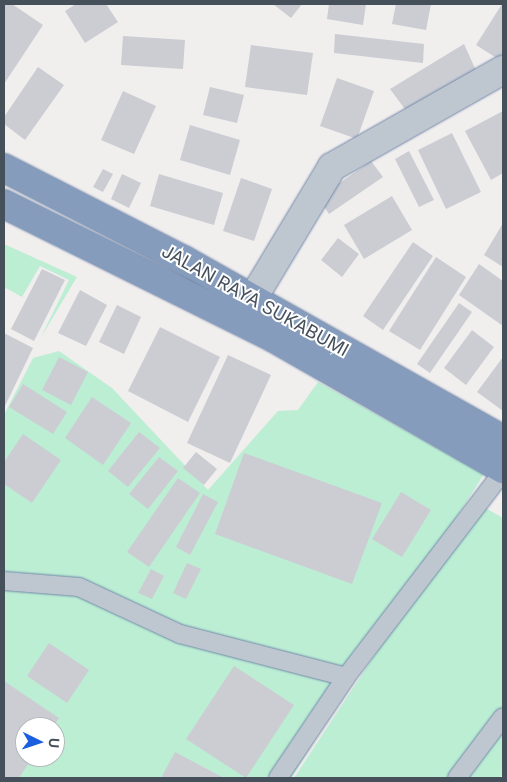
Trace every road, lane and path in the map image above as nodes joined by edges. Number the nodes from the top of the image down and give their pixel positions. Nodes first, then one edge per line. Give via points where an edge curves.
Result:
1 (503, 70) edge
2 (4, 168) edge
3 (4, 204) edge
4 (253, 298) junction
5 (503, 440) edge
6 (503, 470) edge
7 (4, 581) edge
8 (346, 677) junction
9 (503, 717) edge
10 (278, 778) edge
11 (458, 778) edge

1 - 4 street via 332,167
2 - 4 highway, JALAN RAYA SUKABUMI
3 - 6 highway, JALAN RAYA SUKABUMI via 274,338
4 - 5 highway, JALAN RAYA SUKABUMI
6 - 8 lane
7 - 8 lane via 79,587 180,634
8 - 10 lane
9 - 11 lane

